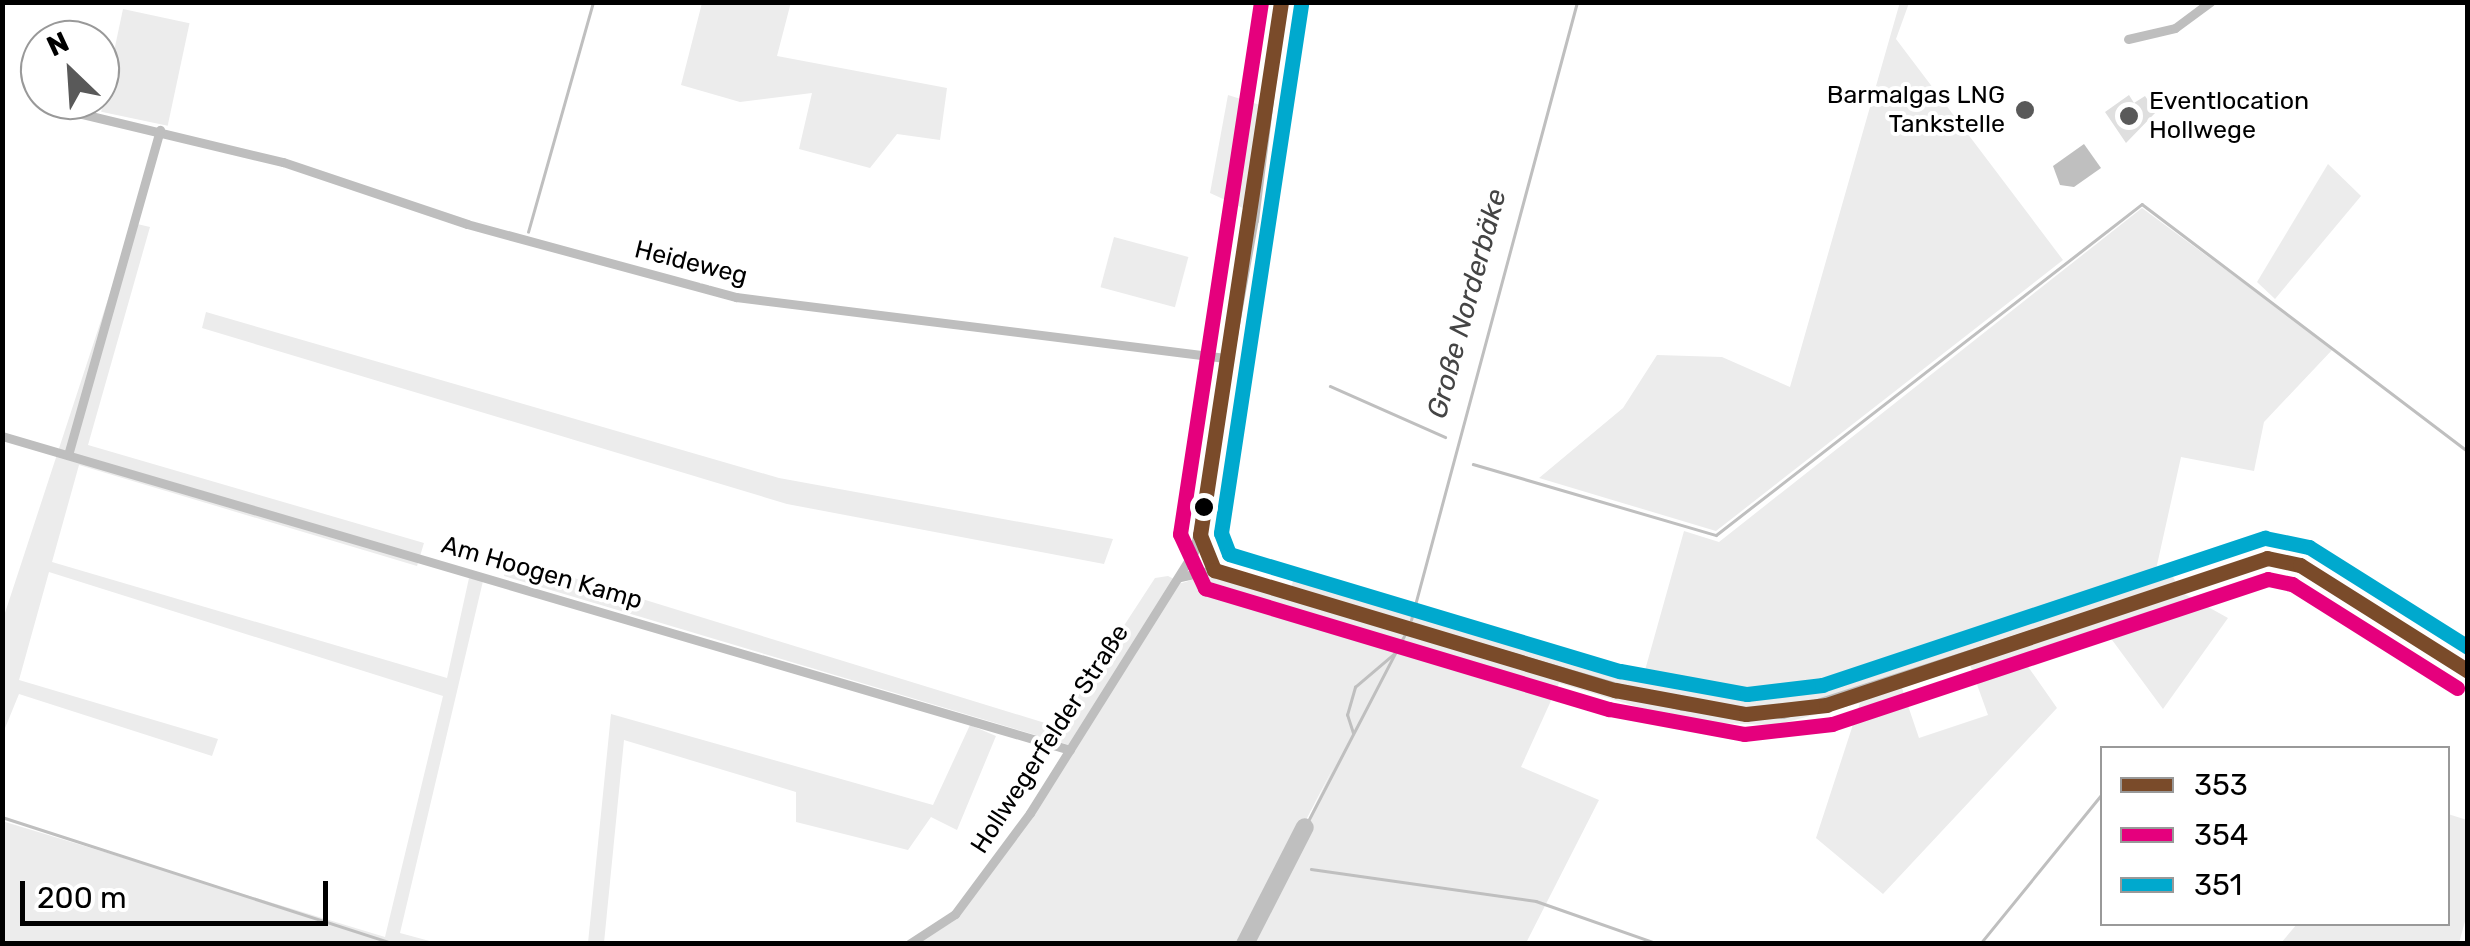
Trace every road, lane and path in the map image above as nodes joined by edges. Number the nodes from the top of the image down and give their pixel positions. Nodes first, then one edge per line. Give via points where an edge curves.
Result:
1 (1281, 2) edge
2 (2210, 2) edge
3 (2128, 39) dead end
4 (112, 120) edge
5 (160, 130) junction
6 (1229, 358) junction
7 (2, 436) edge
8 (68, 454) junction
9 (1200, 535) junction
10 (1214, 570) junction
11 (1180, 577) junction
12 (2468, 671) edge
13 (1070, 750) junction
14 (909, 944) edge

1 - 6 street
2 - 3 street via 2175,28
4 - 5 street, Heideweg
5 - 6 street, Heideweg via 736,297
5 - 8 street
6 - 9 street
7 - 8 street, Am Hoogen Kamp
8 - 13 street, Am Hoogen Kamp
9 - 10 street
9 - 11 street, Hollwegerfelder Straße
10 - 11 street
10 - 12 street via 1682,706 1783,714 2267,558 2300,565
11 - 13 street, Hollwegerfelder Straße
13 - 14 street, Hollwegerfelder Straße via 961,908

